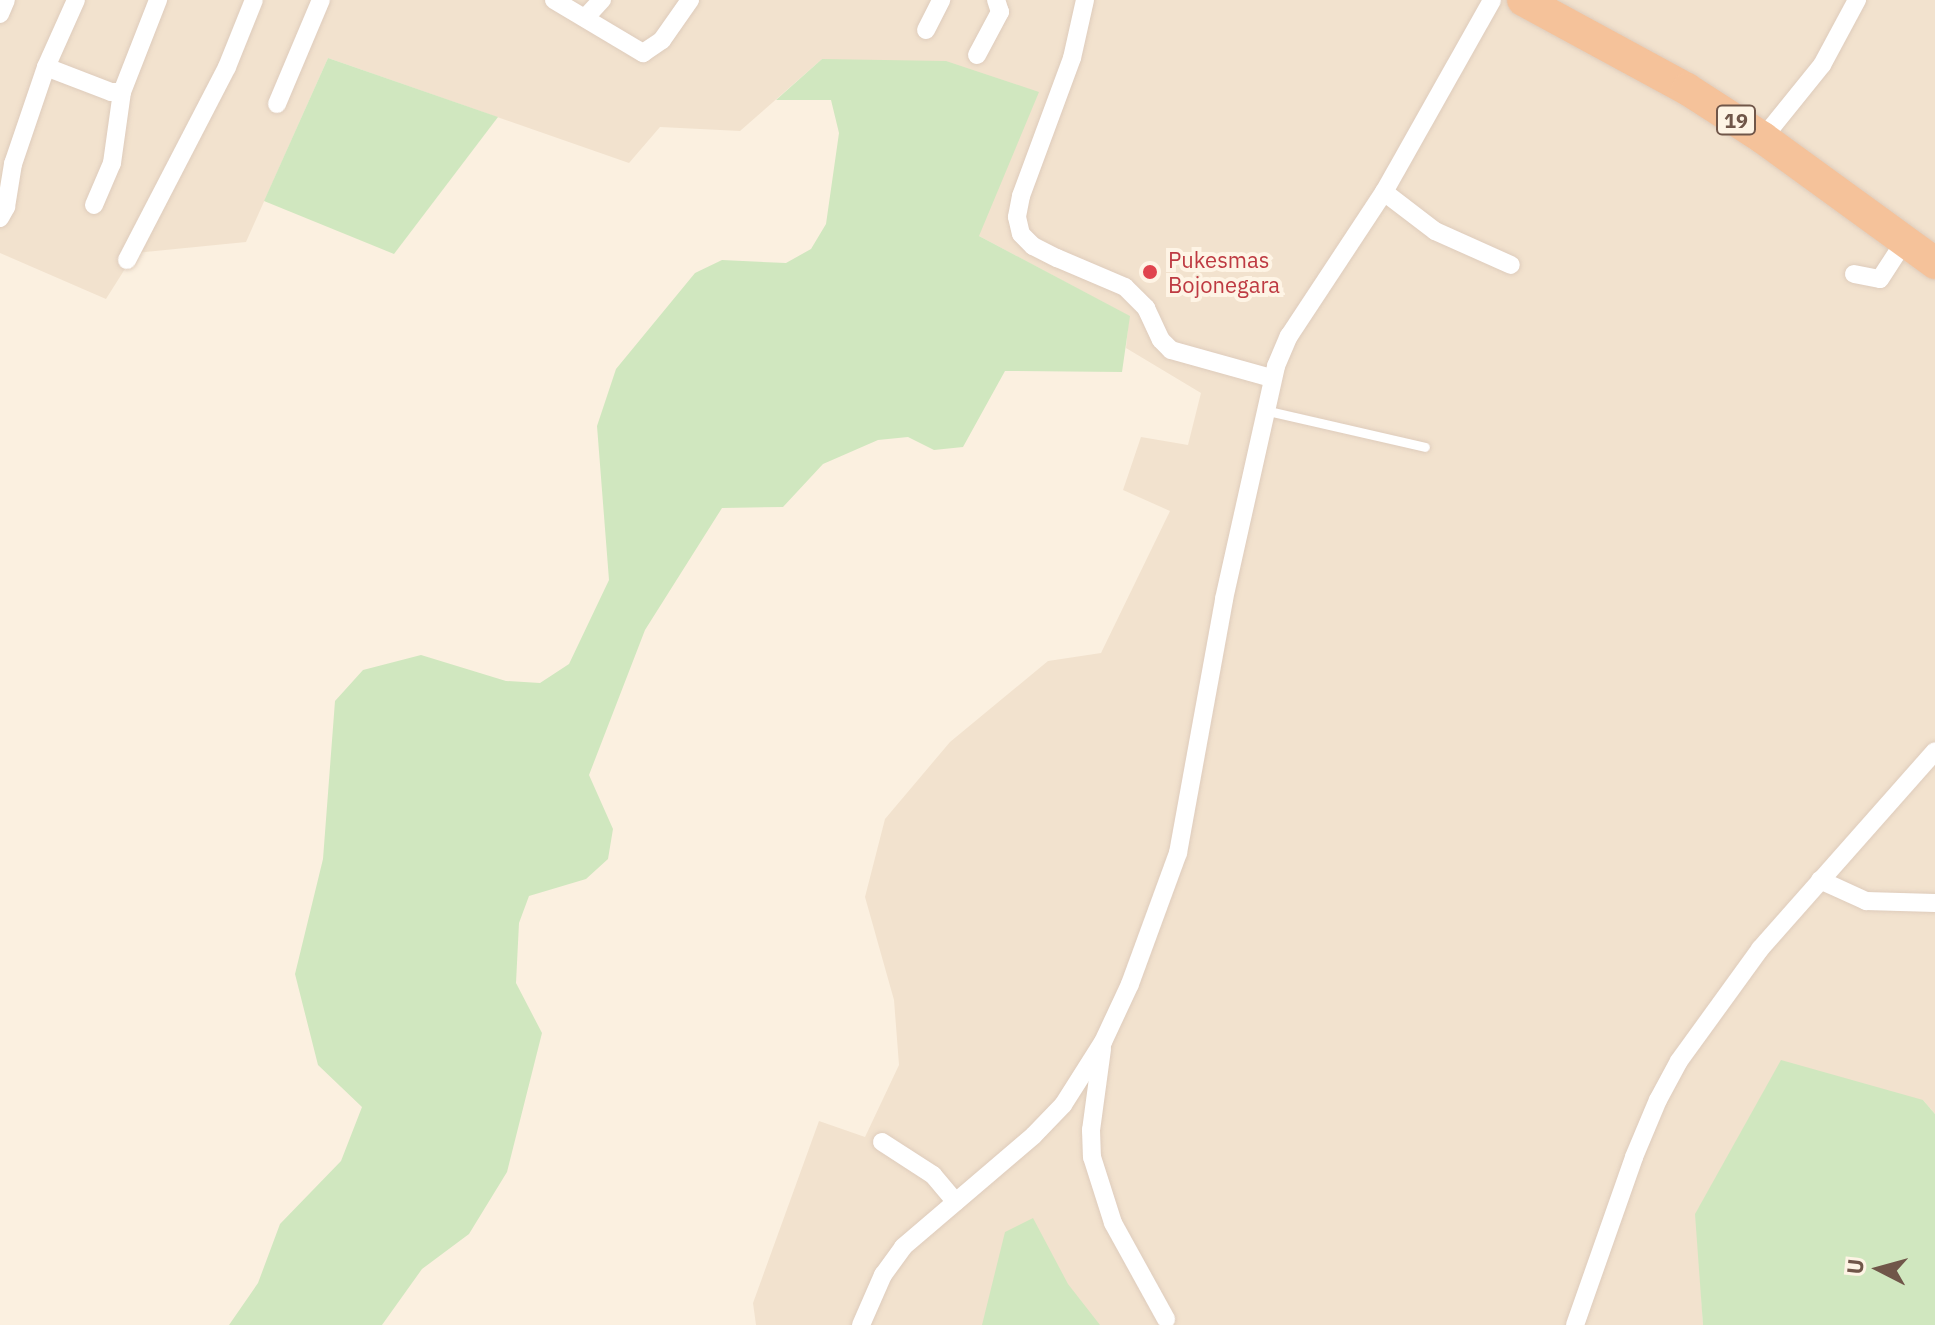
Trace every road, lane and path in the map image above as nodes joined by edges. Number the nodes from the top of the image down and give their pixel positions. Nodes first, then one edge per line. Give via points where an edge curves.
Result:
1 (6, 0) edge
2 (76, 0) edge
3 (158, 0) edge
4 (254, 0) edge
5 (321, 0) edge
6 (554, 0) edge
7 (602, 0) edge
8 (690, 0) edge
9 (941, 0) edge
10 (996, 0) edge
11 (1085, 0) edge
12 (1492, 0) edge
13 (1523, 0) edge
14 (1857, 0) edge
15 (0, 14) edge
16 (585, 18) junction
17 (926, 30) dead end
18 (977, 55) dead end
19 (46, 67) junction
20 (122, 92) junction
21 (277, 104) dead end
22 (1763, 138) junction
23 (1384, 192) junction
24 (94, 205) dead end
25 (0, 218) edge
26 (1904, 242) junction
27 (127, 260) dead end
28 (1935, 263) edge
29 (1511, 265) dead end
30 (1854, 274) dead end
31 (1271, 378) junction
32 (1264, 410) junction
33 (1425, 447) dead end
34 (1935, 753) edge
35 (1820, 880) junction
36 (1935, 903) edge
37 (1103, 1042) junction
38 (882, 1142) dead end
39 (956, 1202) junction
40 (1166, 1319) dead end
41 (861, 1325) edge
42 (1575, 1325) edge

1 - 15 street
2 - 19 street
3 - 20 street
4 - 27 street via 227,67
5 - 21 street
6 - 16 street
7 - 16 street
8 - 16 street via 647,52 635,51
9 - 17 street
10 - 18 street via 1000,12
11 - 31 street via 1073,53 1021,196 1021,234 1045,252 1125,287 1141,301 1171,350
12 - 23 street
13 - 22 highway, 19 via 1687,89
14 - 22 street via 1822,65
19 - 20 street
19 - 25 street
20 - 24 street via 112,163
22 - 26 highway, 19
23 - 29 street via 1435,231
23 - 31 street via 1289,336
26 - 28 highway, 19
26 - 30 street via 1880,279
31 - 32 street
32 - 33 lane
32 - 37 street via 1178,853
34 - 35 street
35 - 36 street via 1884,905
35 - 42 street via 1760,949 1669,1077 1634,1157
37 - 39 street via 1063,1105
37 - 40 street via 1092,1157 1113,1223
38 - 39 street via 933,1175
39 - 41 street via 903,1247 883,1275

